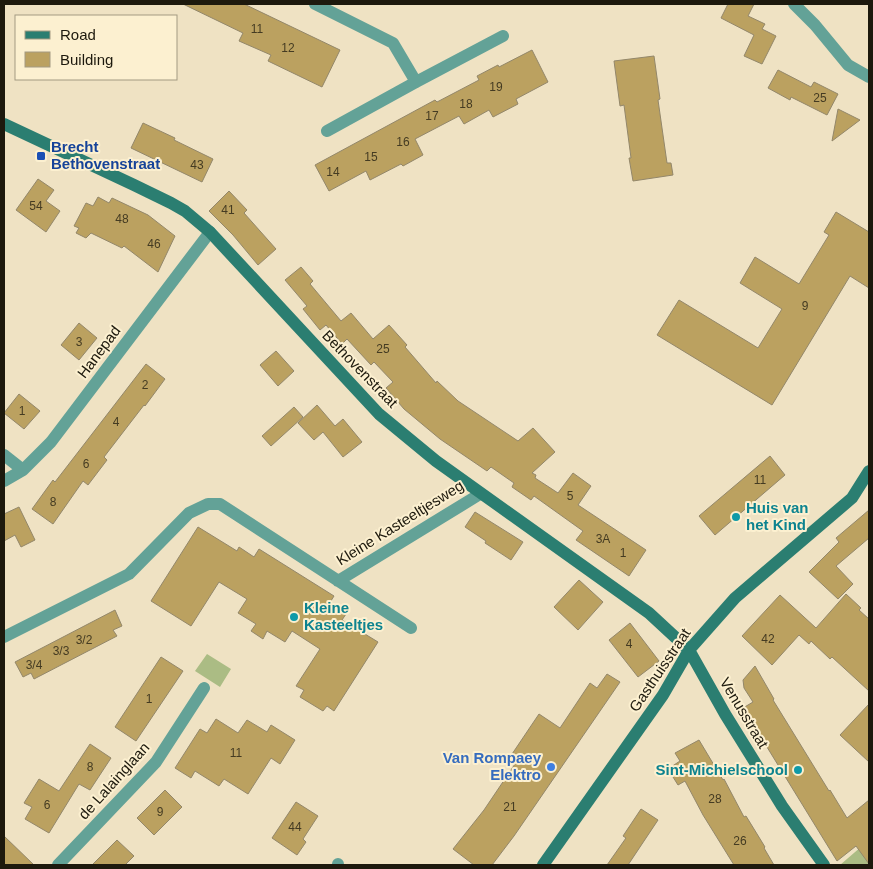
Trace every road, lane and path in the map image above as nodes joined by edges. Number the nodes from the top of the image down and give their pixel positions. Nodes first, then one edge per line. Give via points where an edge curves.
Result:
1 (315, 4) edge
2 (794, 4) edge
3 (503, 36) dead end
4 (869, 77) edge
5 (416, 82) junction
6 (4, 124) edge
7 (327, 132) dead end
8 (210, 232) junction
9 (4, 455) edge
10 (22, 470) junction
11 (869, 471) edge
12 (4, 481) edge
13 (480, 494) junction
14 (338, 581) junction
15 (411, 628) dead end
16 (4, 638) edge
17 (689, 650) junction
18 (204, 688) dead end
19 (58, 865) edge
20 (543, 865) edge
21 (824, 865) edge

1 - 5 street via 393,43
2 - 4 street via 848,65
3 - 5 street
5 - 7 street
6 - 8 main road, Bethovenstraat via 170,203
8 - 10 street, Hanepad via 51,442
8 - 13 main road, Bethovenstraat via 379,414
9 - 10 street
10 - 12 street, Hanepad
11 - 17 main road, Gasthuisstraat via 852,498 735,598
13 - 14 street, Kleine Kasteeltjesweg
13 - 17 main road, Bethovenstraat via 649,613
14 - 15 street, Kleine Kasteeltjesweg
14 - 16 street, Kleine Kasteeltjesweg via 220,504 208,504 189,513 129,574
17 - 20 main road, Gasthuisstraat via 663,695
17 - 21 main road, Venusstraat via 782,806
18 - 19 street, de Lalainglaan via 156,762

